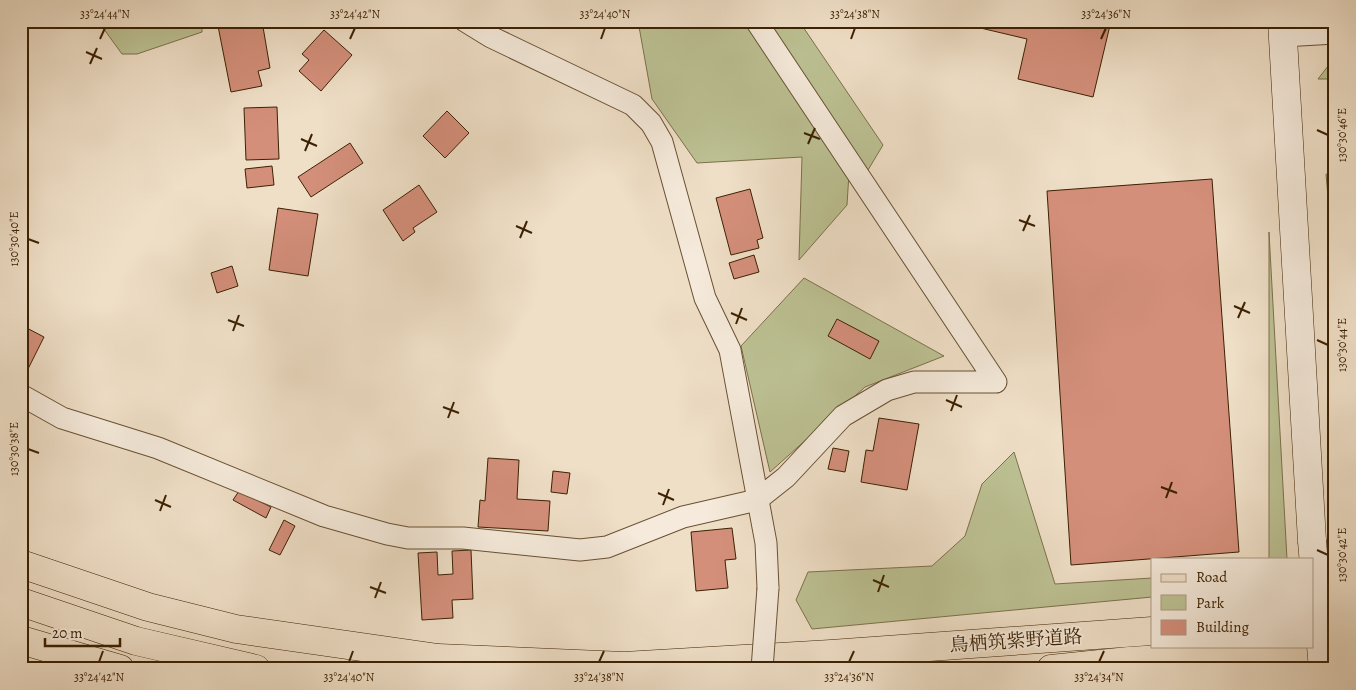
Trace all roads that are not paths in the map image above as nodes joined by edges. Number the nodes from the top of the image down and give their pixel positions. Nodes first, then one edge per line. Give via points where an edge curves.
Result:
1 (465, 21) edge
2 (756, 21) edge
3 (1282, 29) edge
4 (1335, 33) edge
5 (21, 394) edge
6 (757, 500) junction
7 (1313, 558) edge
8 (21, 564) edge
9 (1314, 564) edge
10 (21, 602) edge
11 (1335, 617) edge
12 (1314, 619) edge
13 (1151, 631) edge
14 (21, 640) edge
15 (21, 644) edge
16 (1335, 648) edge
17 (69, 669) edge
18 (120, 669) edge
19 (256, 669) edge
20 (762, 669) edge
21 (1051, 669) edge
22 (1323, 669) edge

1 - 6 street via 491,37 633,105 651,123 662,142 705,298 730,350
2 - 6 street via 996,382 914,382 887,390 844,416 786,478
3 - 4 street
3 - 7 street, bridge
5 - 6 street via 62,418 158,448 324,516 408,538 463,538 580,550 607,548 683,517
6 - 20 street, bridge via 766,543 768,588
8 - 13 main road, 鳥栖筑紫野道路 via 148,607 236,629 438,658 624,666
9 - 22 street, bridge
10 - 19 main road via 136,641
11 - 12 main road
14 - 18 main road
15 - 17 street
16 - 21 main road

